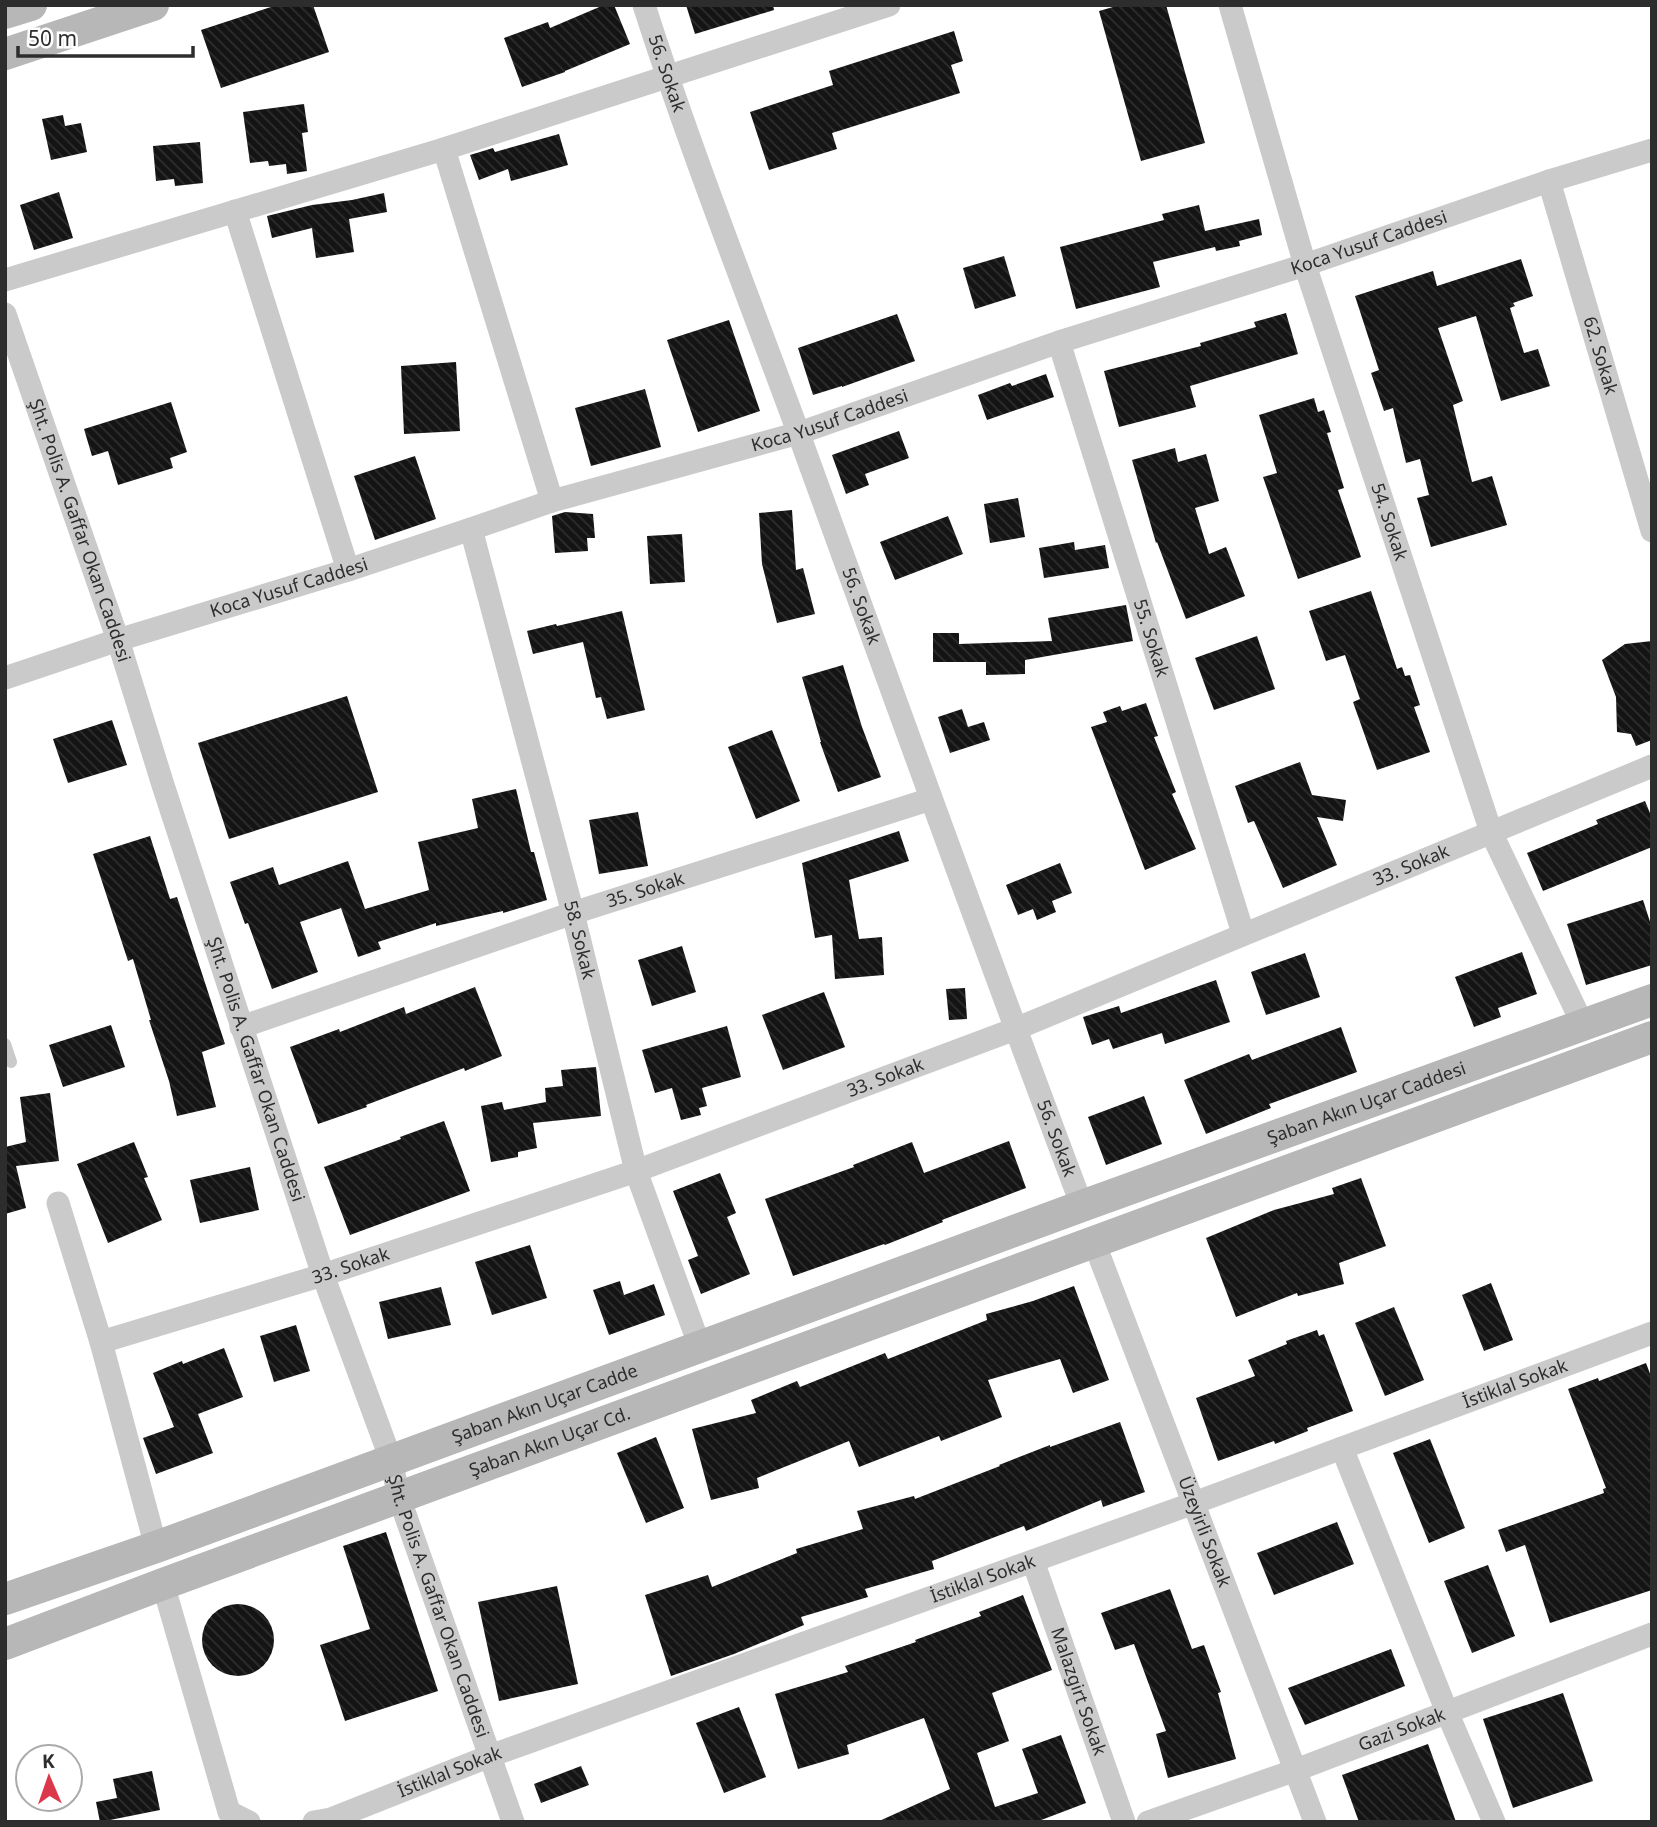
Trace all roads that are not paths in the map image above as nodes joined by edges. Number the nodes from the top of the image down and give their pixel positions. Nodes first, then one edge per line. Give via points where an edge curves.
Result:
1 (31, 5) edge
2 (153, 5) edge
3 (644, 5) edge
4 (889, 5) edge
5 (1230, 5) edge
6 (5, 13) edge
7 (5, 54) edge
8 (667, 77) junction
9 (444, 149) junction
10 (1652, 150) edge
11 (1549, 181) junction
12 (235, 211) junction
13 (1305, 265) junction
14 (5, 280) edge
15 (5, 314) edge
16 (1059, 342) junction
17 (799, 433) junction
18 (552, 501) junction
19 (471, 529) junction
20 (1652, 531) edge
21 (348, 570) junction
22 (118, 640) junction
23 (5, 678) edge
24 (1652, 766) edge
25 (932, 799) junction
26 (1491, 832) junction
27 (573, 913) junction
28 (1243, 933) junction
29 (1652, 1000) edge
30 (1583, 1026) junction
31 (241, 1027) junction
32 (1015, 1029) junction
33 (1652, 1037) edge
34 (5, 1044) edge
35 (11, 1062) dead end
36 (636, 1171) junction
37 (58, 1203) dead end
38 (1082, 1206) junction
39 (1094, 1241) junction
40 (323, 1275) junction
41 (1652, 1333) edge
42 (101, 1342) junction
43 (700, 1347) junction
44 (1342, 1448) junction
45 (391, 1460) junction
46 (399, 1497) junction
47 (1194, 1503) junction
48 (156, 1547) junction
49 (1034, 1560) junction
50 (163, 1584) junction
51 (5, 1599) edge
52 (1652, 1634) edge
53 (5, 1644) edge
54 (1447, 1712) junction
55 (490, 1756) junction
56 (1296, 1770) junction
57 (249, 1822) edge
58 (314, 1822) edge
59 (513, 1822) edge
60 (1124, 1822) edge
61 (1147, 1822) edge
62 (1315, 1822) edge
63 (1494, 1822) edge

1 - 6 main road
2 - 7 main road
3 - 8 street, 56. Sokak
4 - 8 street
5 - 13 street, 54. Sokak
8 - 9 street
8 - 17 street, 56. Sokak
9 - 12 street
9 - 18 street
10 - 11 street, Koca Yusuf Caddesi
11 - 13 street, Koca Yusuf Caddesi
11 - 20 street, 62. Sokak
12 - 14 street
12 - 21 street
13 - 16 street, Koca Yusuf Caddesi
13 - 26 street, 54. Sokak
15 - 22 street, Şht. Polis A. Gaffar Okan Caddesi
16 - 17 street, Koca Yusuf Caddesi
16 - 28 street, 55. Sokak
17 - 18 street, Koca Yusuf Caddesi
17 - 25 street, 56. Sokak
18 - 19 street, Koca Yusuf Caddesi
19 - 21 street, Koca Yusuf Caddesi
19 - 27 street, 58. Sokak
21 - 22 street, Koca Yusuf Caddesi
22 - 23 street, Koca Yusuf Caddesi
22 - 31 street, Şht. Polis A. Gaffar Okan Caddesi
24 - 26 street, 33. Sokak
25 - 27 street, 35. Sokak
25 - 32 street, 56. Sokak
26 - 28 street, 33. Sokak
26 - 30 street, 54. Sokak
27 - 31 street, 35. Sokak
27 - 36 street, 58. Sokak
28 - 32 street, 33. Sokak
29 - 30 main road, Şaban Akın Uçar Caddesi
30 - 38 main road, Şaban Akın Uçar Caddesi
31 - 40 street, Şht. Polis A. Gaffar Okan Caddesi
32 - 36 street, 33. Sokak
32 - 38 street, 56. Sokak
33 - 39 main road, Şaban Akın Uçar Caddesi
34 - 35 lane
36 - 40 street, 33. Sokak
36 - 43 street, 58. Sokak
37 - 42 street
38 - 39 main road
38 - 43 main road, Şaban Akın Uçar Cadde
39 - 46 main road, Şaban Akın Uçar Cd.
39 - 47 street, Üzeyirli Sokak
40 - 42 street, 33. Sokak
40 - 45 street, Şht. Polis A. Gaffar Okan Caddesi
41 - 44 street, İstiklal Sokak
42 - 48 street
43 - 45 main road, Şaban Akın Uçar Cadde
44 - 47 street, İstiklal Sokak
44 - 54 street
45 - 46 street, Şht. Polis A. Gaffar Okan Caddesi
45 - 48 main road, Şaban Akın Uçar Cadde
46 - 50 main road, Şaban Akın Uçar Cd.
46 - 55 street, Şht. Polis A. Gaffar Okan Caddesi
47 - 49 street, İstiklal Sokak
47 - 56 street, Üzeyirli Sokak
48 - 51 main road, Şaban Akın Uçar Cadde
49 - 55 street, İstiklal Sokak
49 - 60 street, Malazgirt Sokak
50 - 53 main road, Şaban Akın Uçar Cd.
50 - 57 street via 229,1812
52 - 54 street, Gazi Sokak
54 - 56 street, Gazi Sokak
54 - 63 street
55 - 58 street, İstiklal Sokak
55 - 59 street, Şht. Polis A. Gaffar Okan Caddesi
56 - 61 street, Gazi Sokak
56 - 62 street, Üzeyirli Sokak

